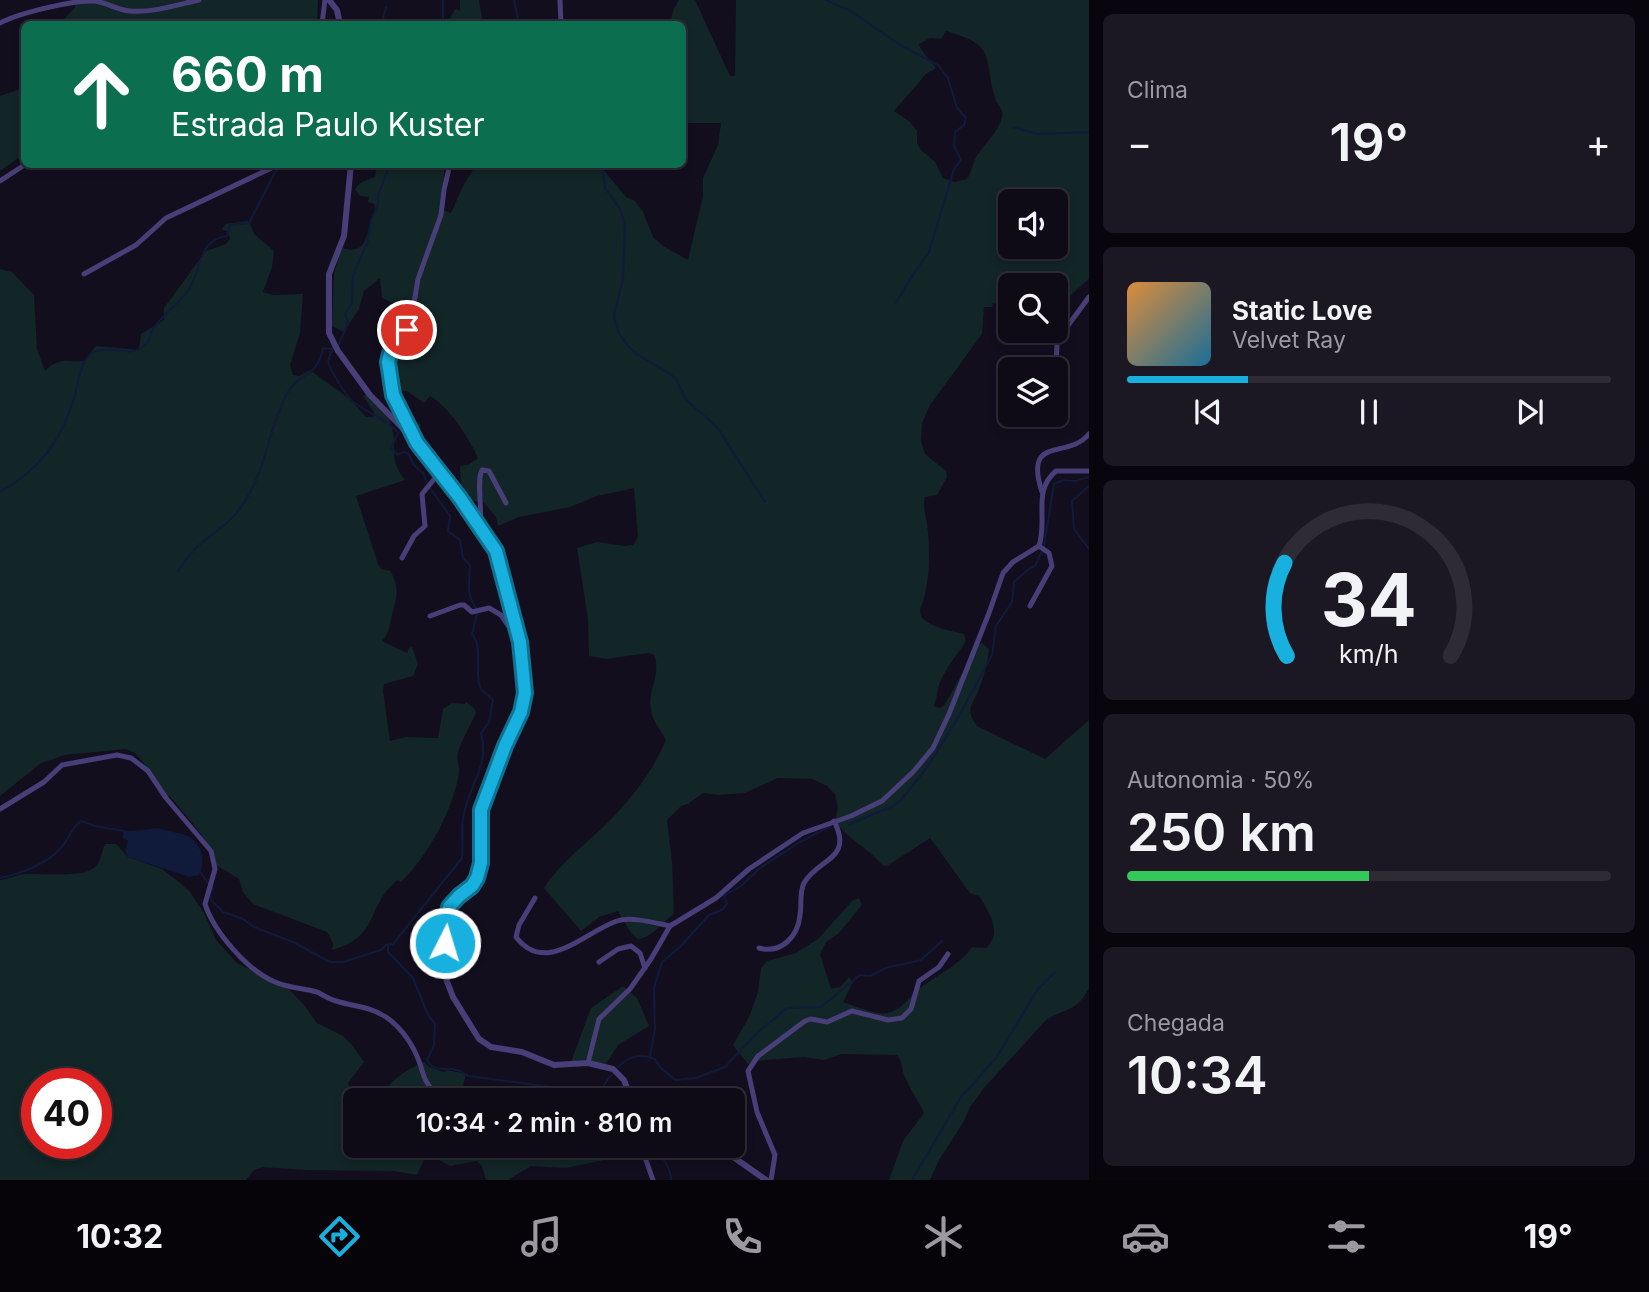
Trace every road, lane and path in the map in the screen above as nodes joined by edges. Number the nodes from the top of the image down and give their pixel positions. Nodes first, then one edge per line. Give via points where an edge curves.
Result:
1 (199, 0) edge
2 (327, 0) edge
3 (560, 0) edge
4 (323, 21) edge
5 (339, 21) edge
6 (561, 21) edge
7 (0, 23) edge
8 (21, 167) edge
9 (271, 168) edge
10 (351, 168) edge
11 (449, 168) edge
12 (0, 181) edge
13 (84, 274) dead end
14 (1089, 297) edge
15 (1056, 357) edge
16 (1089, 434) edge
17 (417, 443) junction
18 (1089, 471) edge
19 (440, 472) junction
20 (1042, 492) junction
21 (506, 503) dead end
22 (480, 529) junction
23 (1040, 545) junction
24 (402, 558) dead end
25 (1030, 606) dead end
26 (430, 616) dead end
27 (520, 642) junction
28 (0, 809) edge
29 (834, 821) junction
30 (535, 898) dead end
31 (670, 926) junction
32 (759, 948) dead end
33 (948, 954) dead end
34 (599, 962) dead end
35 (646, 968) junction
36 (588, 1063) junction
37 (433, 1088) edge
38 (627, 1088) edge
39 (646, 1158) edge
40 (735, 1158) edge
41 (653, 1180) edge
42 (769, 1180) edge

1 - 7 street via 137,11 79,1
2 - 4 street
2 - 5 street via 337,10
3 - 6 street
8 - 12 street
9 - 13 street via 166,218 135,245
10 - 17 street via 344,236 329,274 329,333 370,395
11 - 17 street via 441,215 418,279 411,321 388,362 398,408
14 - 15 street via 1061,335
16 - 20 street via 1075,446 1046,453 1037,472
17 - 19 street
18 - 20 street via 1056,471
19 - 22 street
19 - 24 street via 422,494 425,526 408,543
20 - 23 street
21 - 22 street via 489,471 482,470
22 - 27 street via 496,551
23 - 25 street via 1049,553 1052,566
23 - 29 street via 1003,573 933,748 882,801
26 - 27 street via 460,605 472,612 489,608 501,615
27 - 36 street via 523,706 481,810 477,878 447,911 441,965 453,997 479,1039 554,1065
28 - 37 street via 66,764 117,755 135,760 153,776 211,851 215,869 205,904 230,946 276,983 362,1006 387,1018 408,1041 426,1084
29 - 31 street via 803,833
29 - 32 street via 840,846 804,883 796,928 777,950
30 - 31 street via 516,937 539,954 561,949 617,920
31 - 35 street
33 - 42 street via 919,981 911,1009 902,1018 852,1011 827,1022 811,1019 749,1066 753,1100 775,1155
34 - 35 street via 631,946
35 - 36 street via 599,1019
36 - 38 street via 618,1073
39 - 41 street
40 - 42 street

